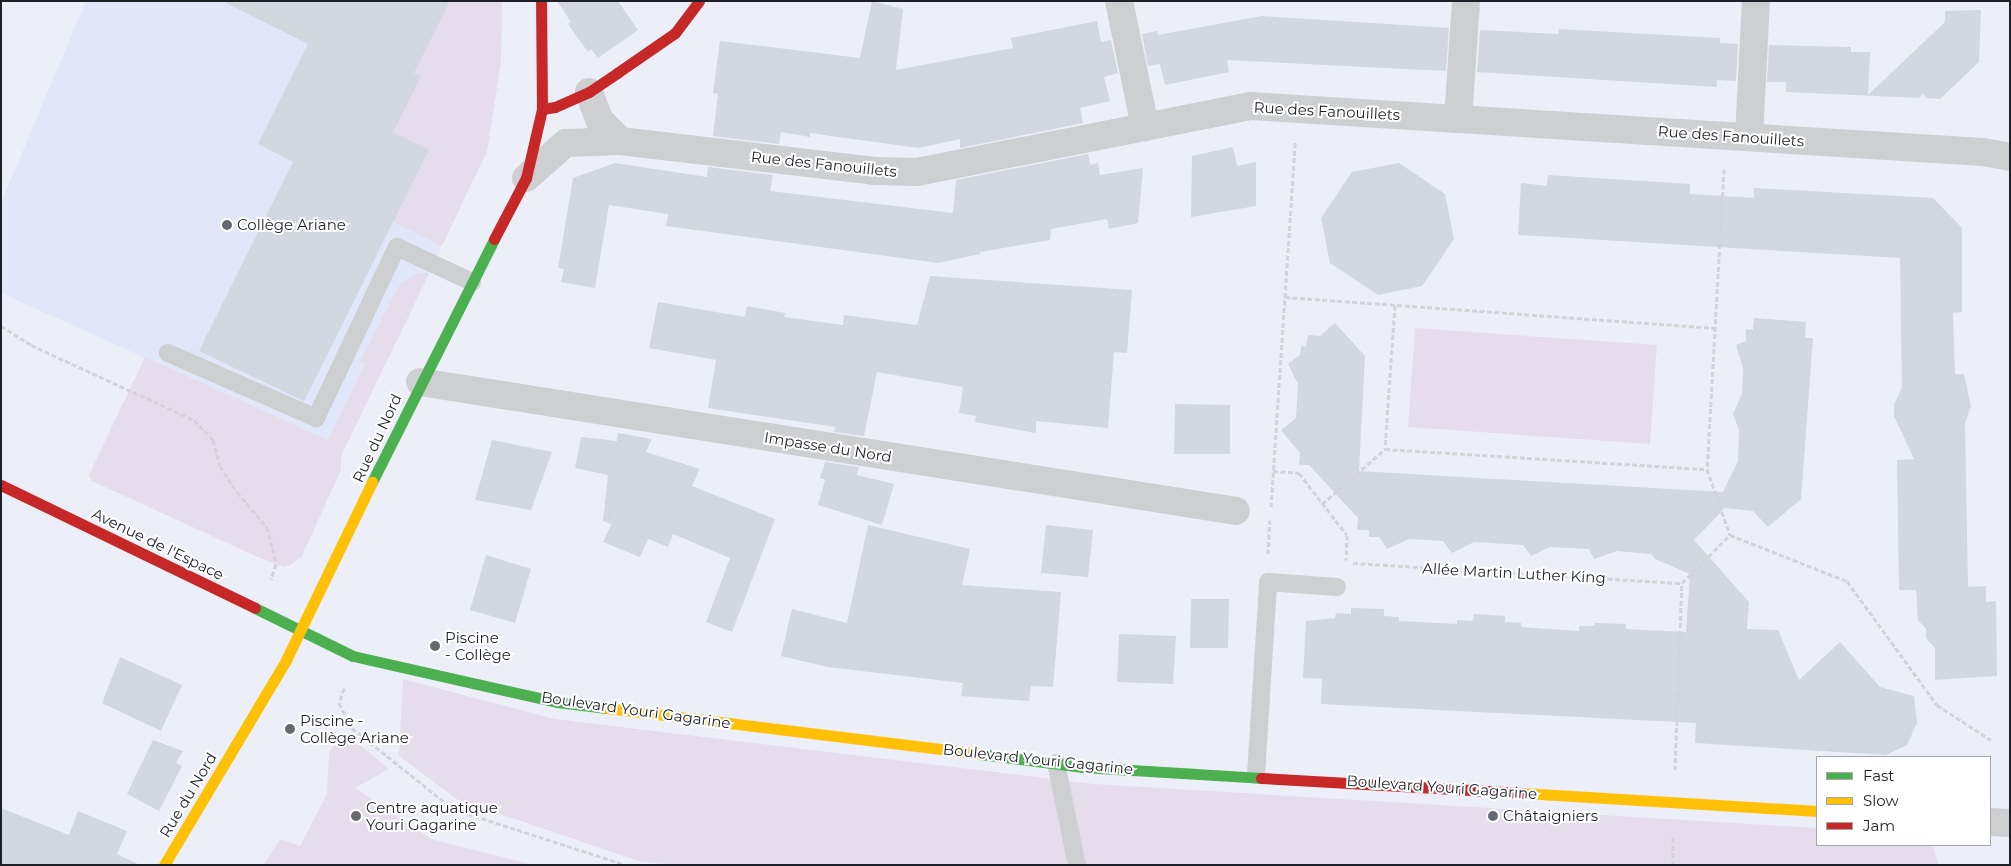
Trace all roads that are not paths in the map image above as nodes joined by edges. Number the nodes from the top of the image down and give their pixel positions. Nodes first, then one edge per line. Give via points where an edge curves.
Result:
1 (541, 1) edge
2 (699, 1) edge
3 (1119, 1) edge
4 (1466, 1) edge
5 (1756, 1) edge
6 (589, 92) junction
7 (542, 109) junction
8 (1458, 119) junction
9 (1145, 127) junction
10 (1737, 137) junction
11 (620, 141) junction
12 (2010, 157) edge
13 (526, 178) junction
14 (472, 282) junction
15 (168, 352) dead end
16 (420, 382) junction
17 (1, 485) edge
18 (1236, 511) dead end
19 (1337, 587) dead end
20 (302, 631) junction
21 (1056, 763) junction
22 (1256, 775) junction
23 (1816, 811) edge
24 (1991, 822) edge
25 (2010, 823) edge
26 (164, 865) edge
27 (1077, 865) edge

1 - 7 street, Rue du Nord
2 - 6 street via 675,33
3 - 9 street
4 - 8 street
5 - 10 street
6 - 7 street via 556,107
6 - 11 street via 599,119
7 - 13 street, Rue du Nord
8 - 9 street, Rue des Fanouillets via 1250,106
8 - 10 street, Rue des Fanouillets
9 - 11 street, Rue des Fanouillets via 918,172 874,172
10 - 12 street, Rue des Fanouillets via 1982,152
11 - 13 street, Rue des Fanouillets via 566,143
13 - 14 street, Rue du Nord
14 - 15 lane via 397,247 316,418
14 - 16 street, Rue du Nord
16 - 18 street, Impasse du Nord
16 - 20 street, Rue du Nord
17 - 20 street, Avenue de l'Espace
19 - 22 lane via 1268,582
20 - 21 street, Boulevard Youri Gagarine via 353,656 557,702
20 - 26 street, Rue du Nord
21 - 22 street, Boulevard Youri Gagarine
21 - 27 lane
22 - 23 street, Boulevard Youri Gagarine
24 - 25 street

